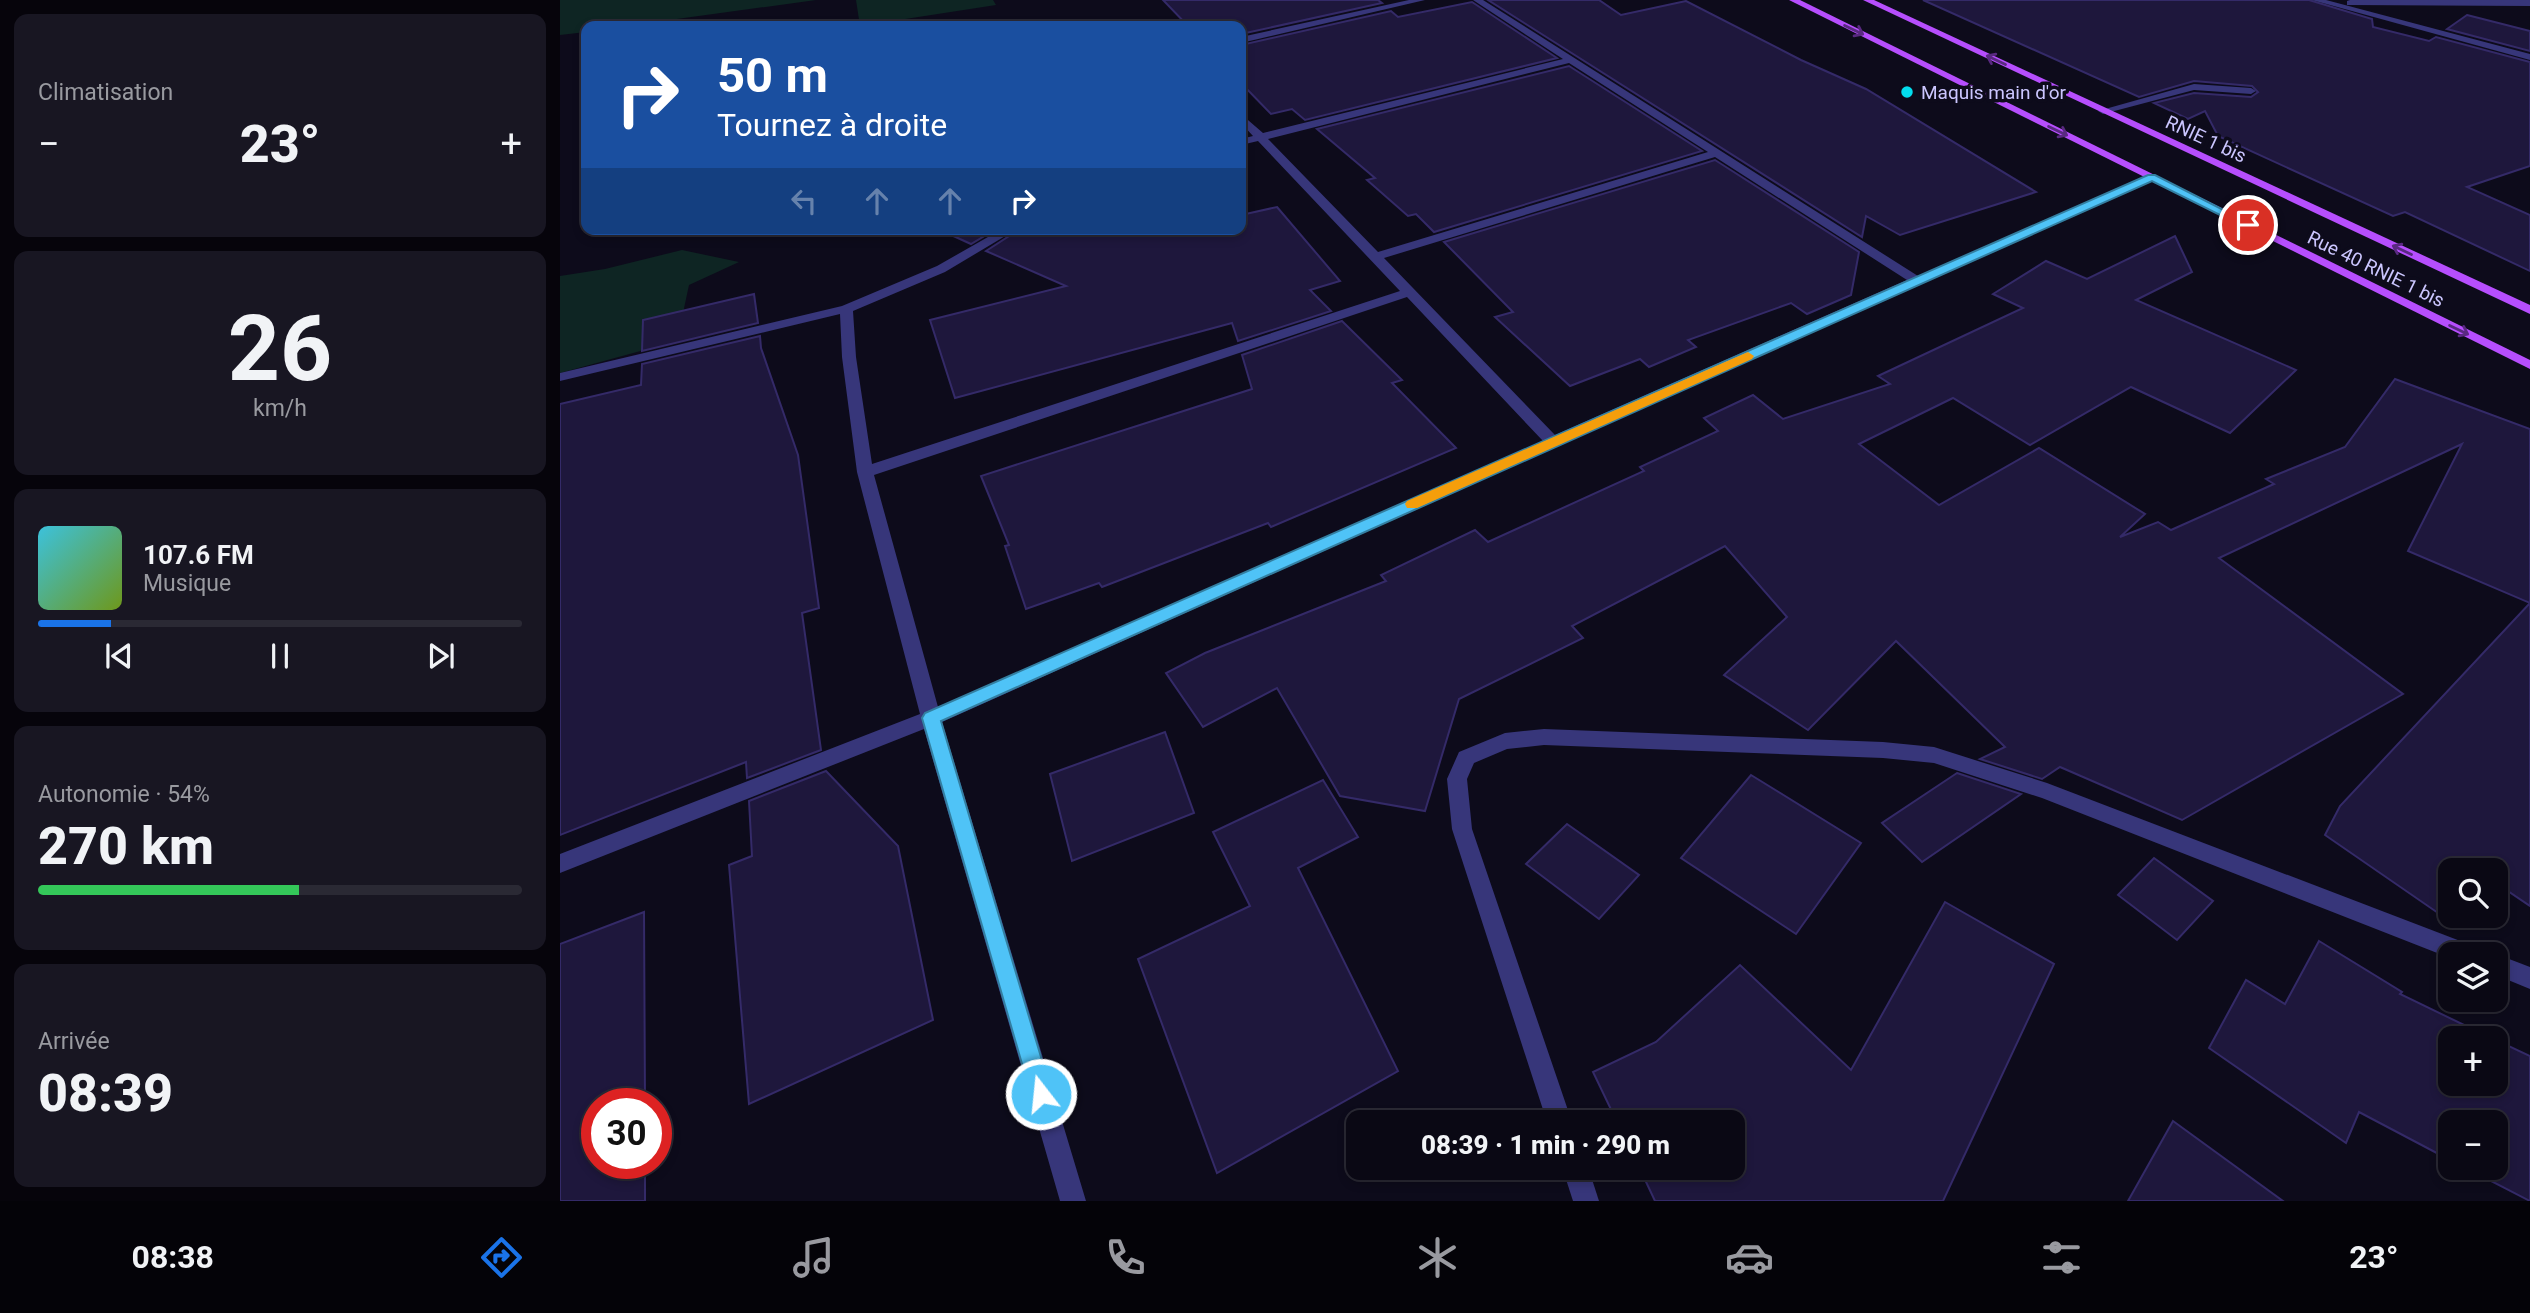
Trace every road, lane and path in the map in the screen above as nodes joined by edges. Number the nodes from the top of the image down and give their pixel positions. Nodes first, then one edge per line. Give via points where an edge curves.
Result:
1 (1420, 0) edge
2 (1477, 0) edge
3 (1793, 0) edge
4 (1867, 0) edge
5 (2321, 1) edge
6 (2530, 3) edge
7 (1246, 39) edge
8 (2530, 57) edge
9 (1571, 60) junction
10 (2251, 91) dead end
11 (2103, 111) junction
12 (1246, 122) edge
13 (1259, 136) junction
14 (1246, 140) edge
15 (1716, 153) junction
16 (2152, 177) junction
17 (1000, 235) edge
18 (1375, 257) junction
19 (1917, 281) junction
20 (1409, 292) junction
21 (846, 309) junction
22 (2530, 310) edge
23 (2530, 365) edge
24 (560, 377) edge
25 (1553, 442) junction
26 (865, 472) junction
27 (931, 718) junction
28 (560, 864) edge
29 (2438, 942) edge
30 (2508, 970) edge
31 (2530, 978) edge
32 (1556, 1110) edge
33 (1579, 1180) edge
34 (1073, 1201) edge
35 (1586, 1201) edge

1 - 7 street
2 - 9 street
3 -> 16 main road, Rue 40 RNIE 1 bis
11 -> 4 main road, RNIE 1 bis
5 - 6 street
5 - 8 street
9 - 13 street
9 - 15 street
10 - 11 street via 2194,87
22 -> 11 main road, RNIE 1 bis
12 - 13 street
13 - 14 street
13 - 18 street
15 - 18 street
15 - 19 street
16 - 19 street
16 -> 23 main road, Rue 40 RNIE 1 bis
17 - 21 street via 941,269
18 - 20 street
19 - 25 street
20 - 25 street
20 - 26 street
21 - 24 street
21 - 26 street
25 - 27 street
26 - 27 street
27 - 28 street
27 - 34 street
29 - 32 street via 2047,791 1934,755 1571,738 1505,741 1466,758 1457,779 1462,829
30 - 31 street
33 - 35 street

